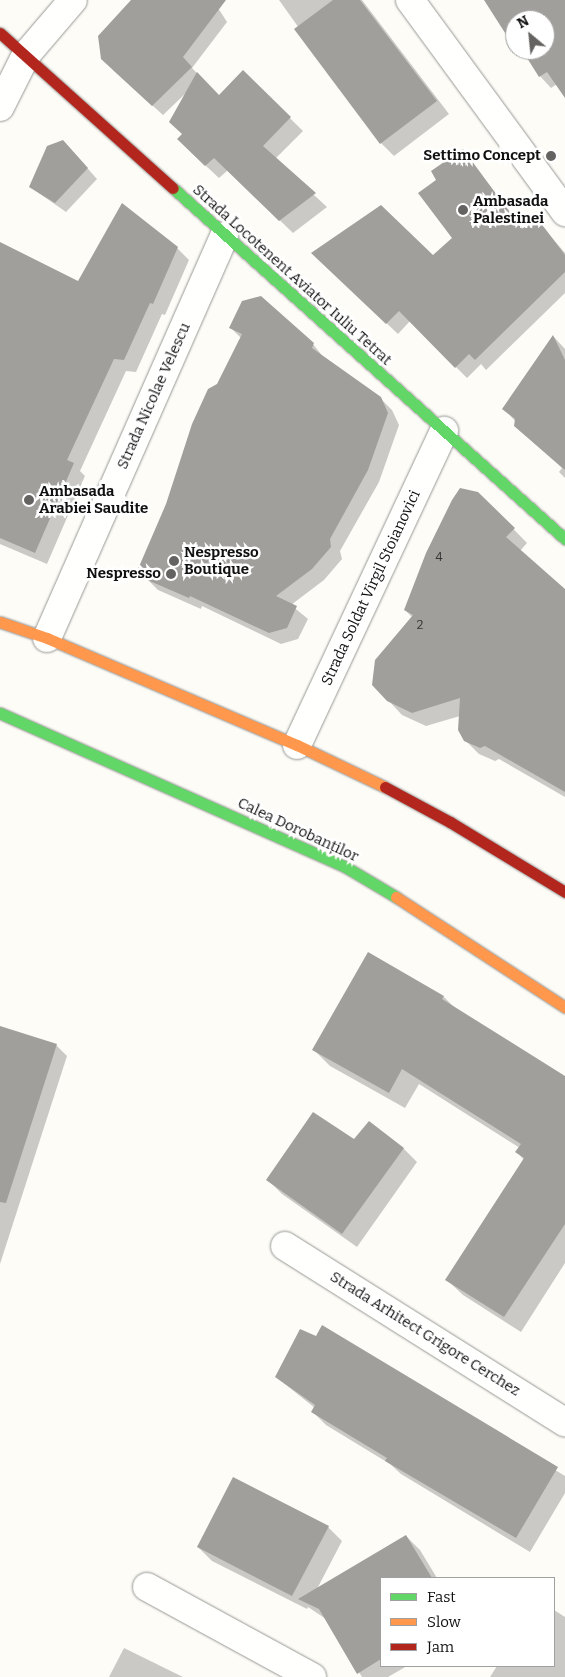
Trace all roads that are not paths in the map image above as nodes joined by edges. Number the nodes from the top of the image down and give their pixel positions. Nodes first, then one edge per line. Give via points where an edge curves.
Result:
1 (73, 0) edge
2 (410, 0) edge
3 (0, 32) edge
4 (26, 55) junction
5 (0, 107) edge
6 (565, 212) edge
7 (224, 236) junction
8 (444, 431) junction
9 (565, 539) edge
10 (0, 622) edge
11 (47, 638) junction
12 (0, 713) edge
13 (296, 745) junction
14 (565, 892) edge
15 (565, 1007) edge
16 (285, 1246) dead end
17 (565, 1422) edge
18 (147, 1587) dead end
19 (312, 1677) edge

1 - 4 street
2 - 6 street
3 - 4 main road, Strada Locotenent Aviator Iuliu Tetrat
4 - 5 street
4 - 7 main road, Strada Locotenent Aviator Iuliu Tetrat
7 - 8 main road, Strada Locotenent Aviator Iuliu Tetrat
7 - 11 street, Strada Nicolae Velescu
8 - 9 main road, Strada Locotenent Aviator Iuliu Tetrat
8 - 13 street, Strada Soldat Virgil Stoianovici
10 - 11 main road
11 - 13 main road
12 - 15 main road, Calea Dorobanților via 344,866 429,917
13 - 14 main road via 450,822
16 - 17 street, Strada Arhitect Grigore Cerchez
18 - 19 street

